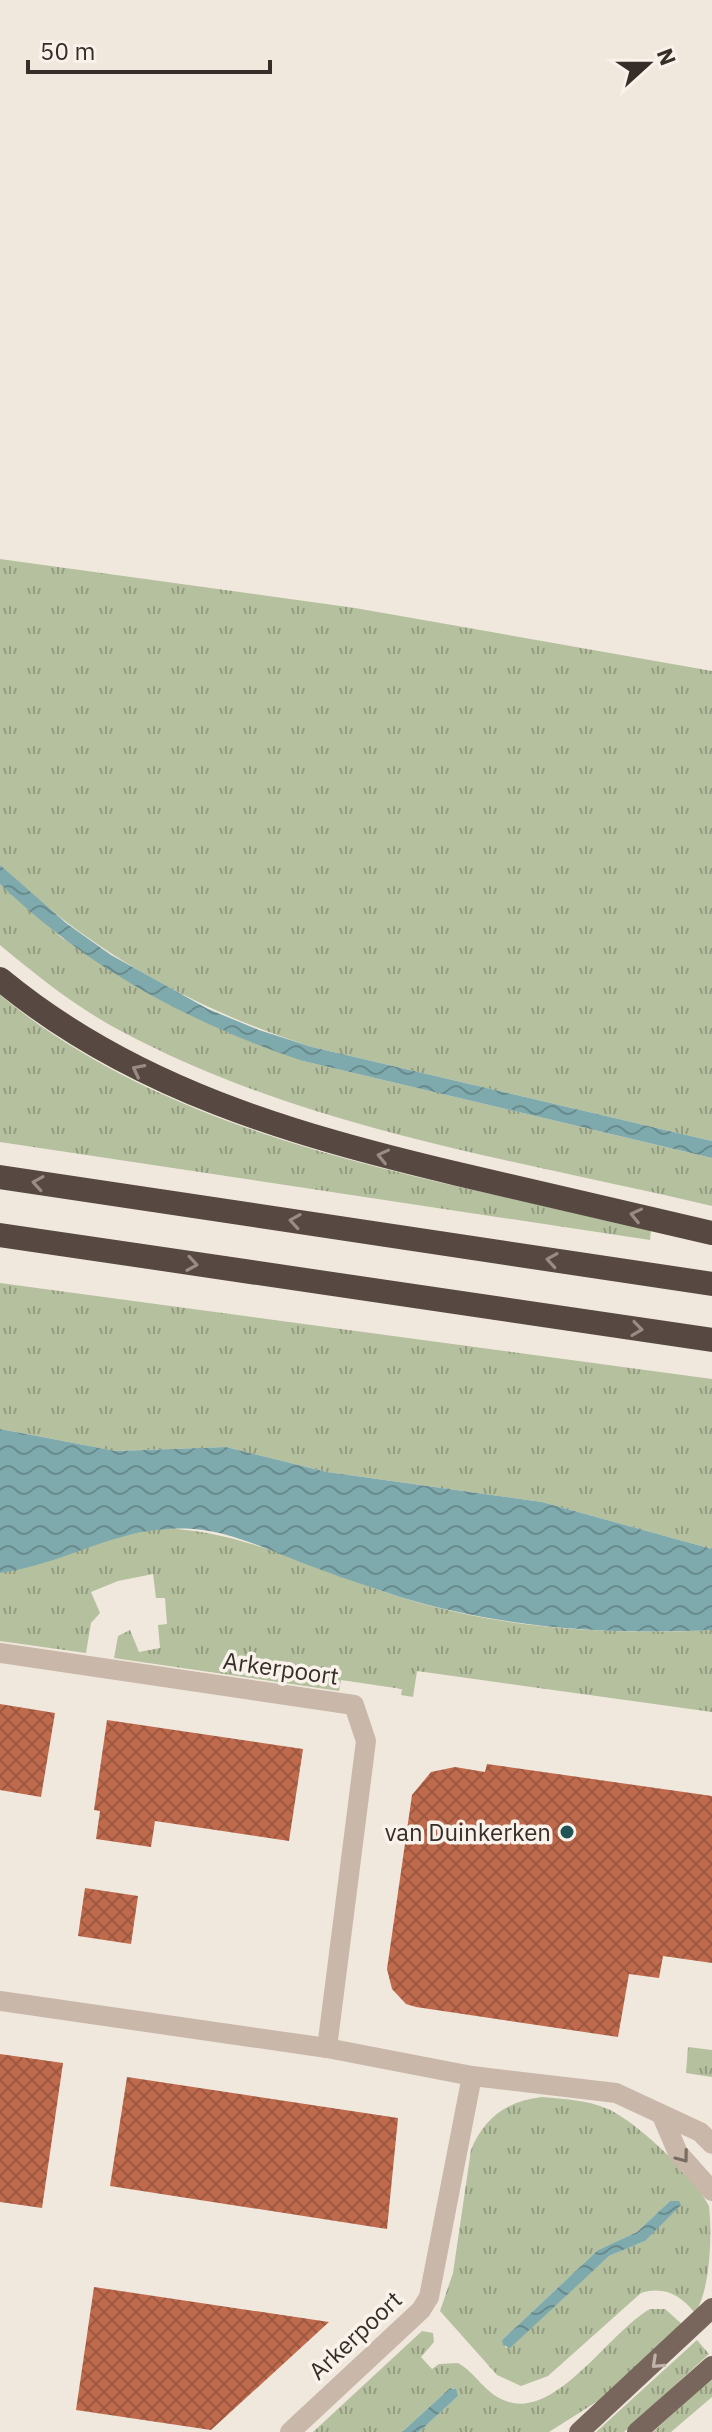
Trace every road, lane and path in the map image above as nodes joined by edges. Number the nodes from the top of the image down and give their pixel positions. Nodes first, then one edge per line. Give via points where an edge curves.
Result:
1 (0, 979) edge
2 (0, 1177) edge
3 (712, 1233) edge
4 (0, 1235) edge
5 (712, 1284) edge
6 (712, 1340) edge
7 (0, 1653) edge
8 (0, 2001) edge
9 (327, 2048) junction
10 (472, 2076) junction
11 (663, 2118) junction
12 (712, 2144) edge
13 (712, 2191) edge
14 (712, 2308) edge
15 (712, 2366) edge
16 (290, 2432) edge
17 (579, 2432) edge
18 (637, 2432) edge

3 -> 1 highway via 338,1145 235,1112 103,1051
5 -> 2 highway
4 -> 6 highway
7 - 9 street, Arkerpoort via 354,1705 366,1741
8 - 9 street
9 - 10 street
10 - 11 street via 616,2093
10 - 16 street, Arkerpoort via 429,2297
11 - 12 street via 700,2132
11 -> 13 street via 678,2153
14 -> 17 main road
15 - 18 main road

